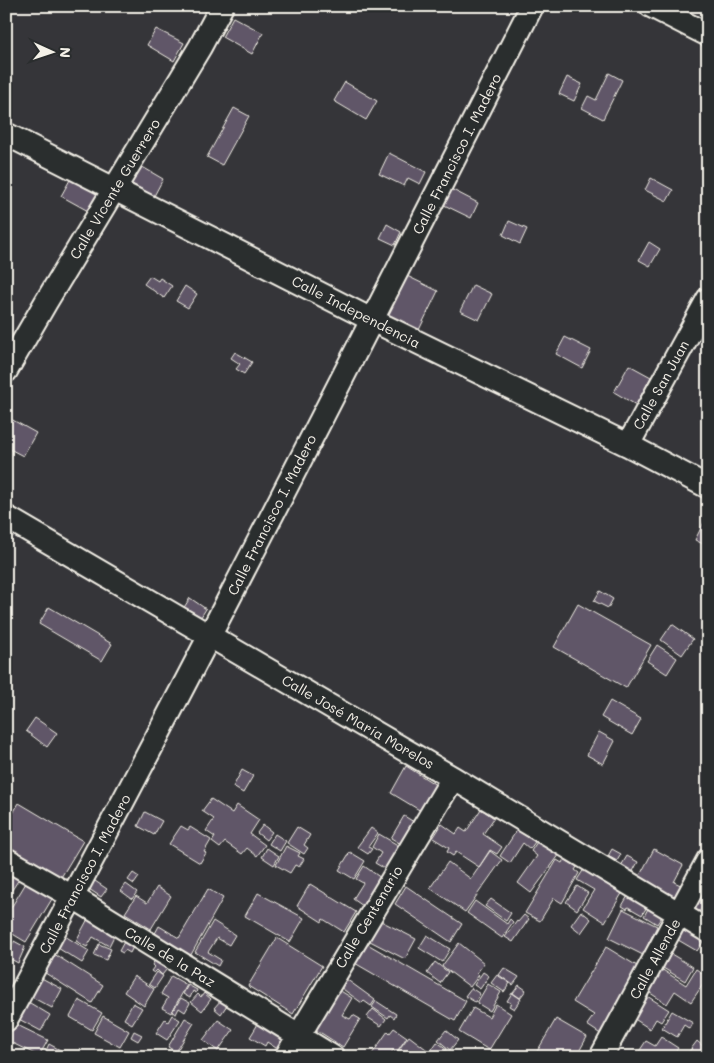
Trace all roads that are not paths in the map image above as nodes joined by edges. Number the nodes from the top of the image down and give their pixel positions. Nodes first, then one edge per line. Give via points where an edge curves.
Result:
1 (222, 6) edge
2 (532, 6) edge
3 (651, 6) edge
4 (708, 36) edge
5 (6, 134) edge
6 (115, 190) junction
7 (708, 299) edge
8 (372, 320) junction
9 (6, 371) edge
10 (628, 445) junction
11 (708, 487) edge
12 (6, 517) edge
13 (210, 636) junction
14 (452, 778) junction
15 (6, 858) edge
16 (708, 860) edge
17 (73, 897) junction
18 (679, 914) junction
19 (708, 931) edge
20 (6, 1020) edge
21 (298, 1035) junction
22 (286, 1057) edge
23 (333, 1057) edge
24 (601, 1057) edge

1 - 6 street, Calle Vicente Guerrero
2 - 8 street, Calle Francisco I. Madero
3 - 4 street
5 - 6 street, Calle Independencia
6 - 8 street, Calle Independencia
6 - 9 street, Calle Vicente Guerrero
7 - 10 street, Calle San Juan
8 - 10 street, Calle Independencia
8 - 13 street, Calle Francisco I. Madero
10 - 11 street, Calle Independencia
12 - 13 street, Calle José María Morelos
13 - 14 street, Calle José María Morelos
13 - 17 street, Calle Francisco I. Madero
14 - 18 street, Calle José María Morelos
14 - 21 street, Calle Centenario
15 - 17 street, Calle de la Paz
16 - 18 street, Calle Allende
17 - 20 street, Calle Francisco I. Madero
17 - 21 street, Calle de la Paz
18 - 19 street, Calle José María Morelos
18 - 24 street, Calle Allende
21 - 22 street, Calle Centenario
21 - 23 street, Calle de la Paz

